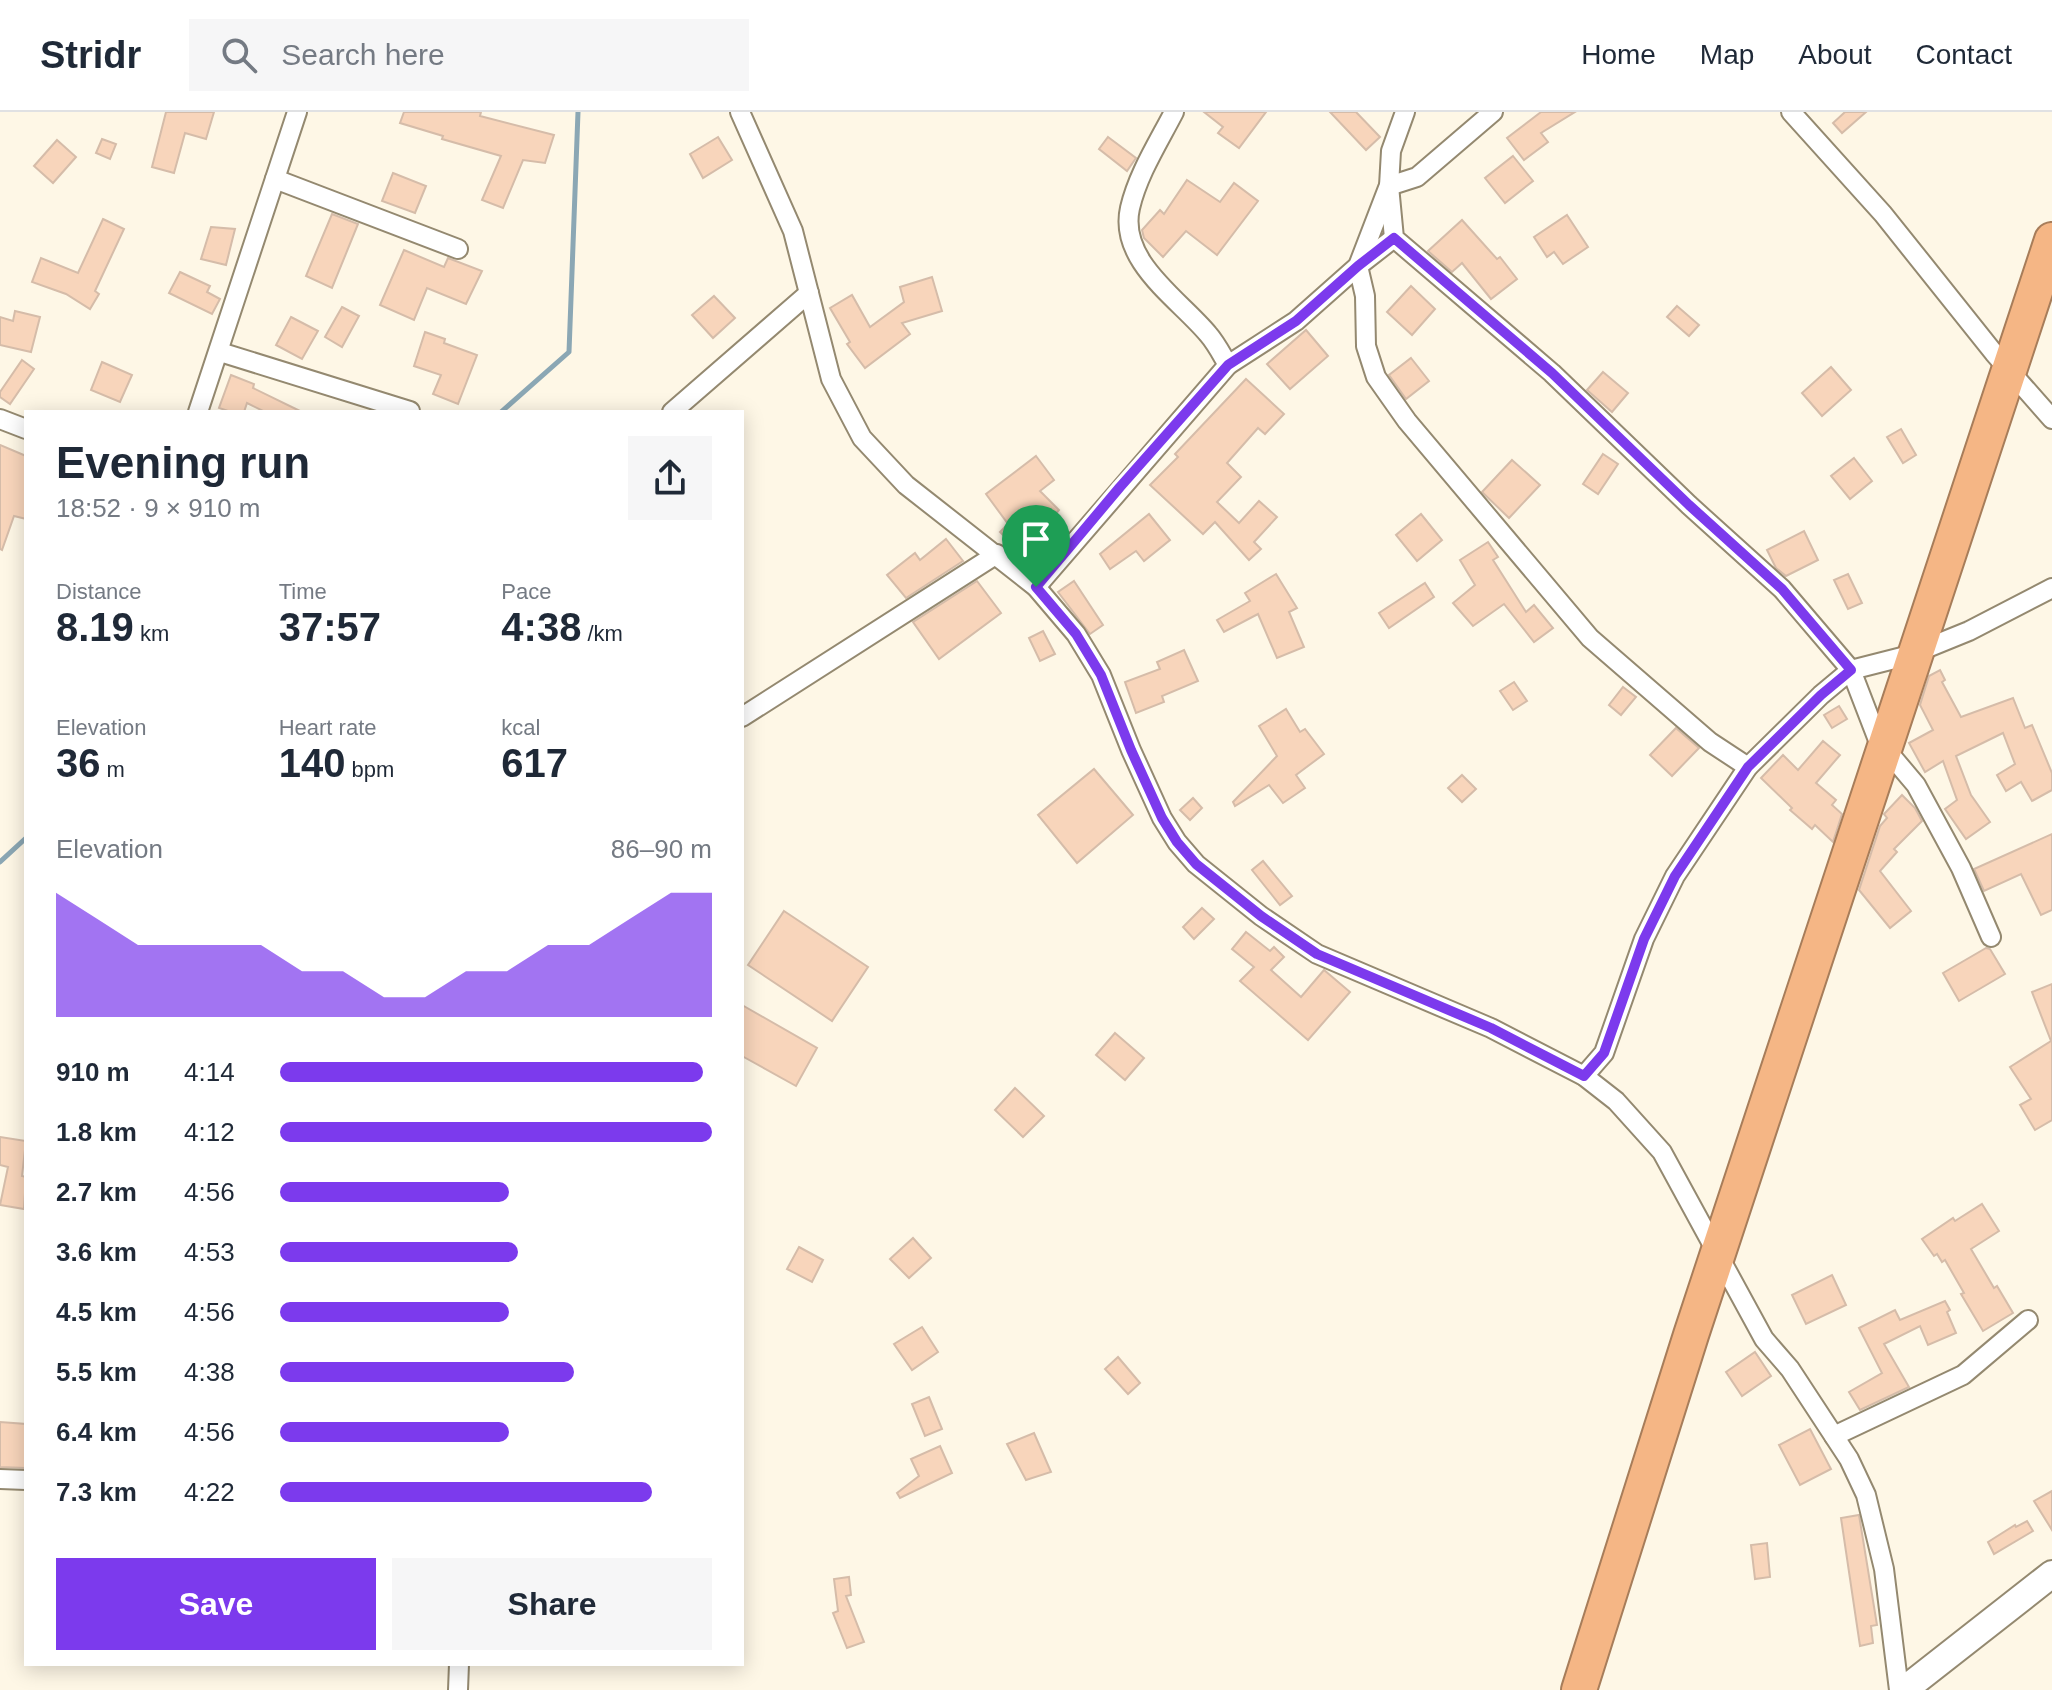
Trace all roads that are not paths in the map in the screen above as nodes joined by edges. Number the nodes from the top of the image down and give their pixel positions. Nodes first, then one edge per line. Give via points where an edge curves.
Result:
1 (297, 112) edge
2 (740, 112) edge
3 (1174, 112) edge
4 (1405, 112) edge
5 (1493, 112) edge
6 (1791, 112) edge
7 (275, 179) junction
8 (1389, 186) junction
9 (1394, 238) junction
10 (2052, 240) edge
11 (458, 249) dead end
12 (1358, 266) junction
13 (809, 293) junction
14 (220, 352) junction
15 (1228, 365) junction
16 (199, 410) edge
17 (407, 410) edge
18 (674, 410) edge
19 (0, 419) edge
20 (2052, 419) edge
21 (24, 428) edge
22 (997, 554) junction
23 (1036, 587) junction
24 (2052, 588) edge
25 (1851, 670) junction
26 (744, 716) edge
27 (1748, 767) junction
28 (1991, 937) dead end
29 (1584, 1076) junction
30 (2028, 1320) dead end
31 (1834, 1436) junction
32 (0, 1479) edge
33 (24, 1480) edge
34 (2052, 1574) edge
35 (459, 1666) edge
36 (458, 1690) edge
37 (1579, 1690) edge
38 (1902, 1690) edge

1 - 7 street
2 - 13 street via 793,231
3 - 15 street via 1139,180 1129,211 1130,232 1137,255 1210,335
4 - 8 street via 1391,151
5 - 8 street via 1417,177
6 - 20 street via 1883,214
7 - 11 street
7 - 14 street
8 - 9 street
8 - 12 street
9 - 12 street
9 - 25 street via 1552,373 1782,589
10 - 37 highway
12 - 15 street via 1296,321
12 - 27 street via 1369,356 1376,377 1407,421 1590,638 1710,742
13 - 18 street
13 - 22 street via 831,379 862,438 906,485
14 - 16 street
14 - 17 street
15 - 23 street
19 - 21 street
22 - 23 street
22 - 26 street
23 - 29 street via 1076,634 1101,675 1162,818 1196,864 1317,954 1491,1028
24 - 25 street via 1969,631 1910,655
25 - 27 street
25 - 28 street via 1878,740 1916,785
27 - 29 street via 1675,876 1644,939 1604,1053
29 - 31 street via 1616,1101 1662,1152 1764,1339
30 - 31 street via 1963,1375
31 - 38 street via 1866,1495 1877,1533
32 - 33 street
34 - 38 main road
35 - 36 street

